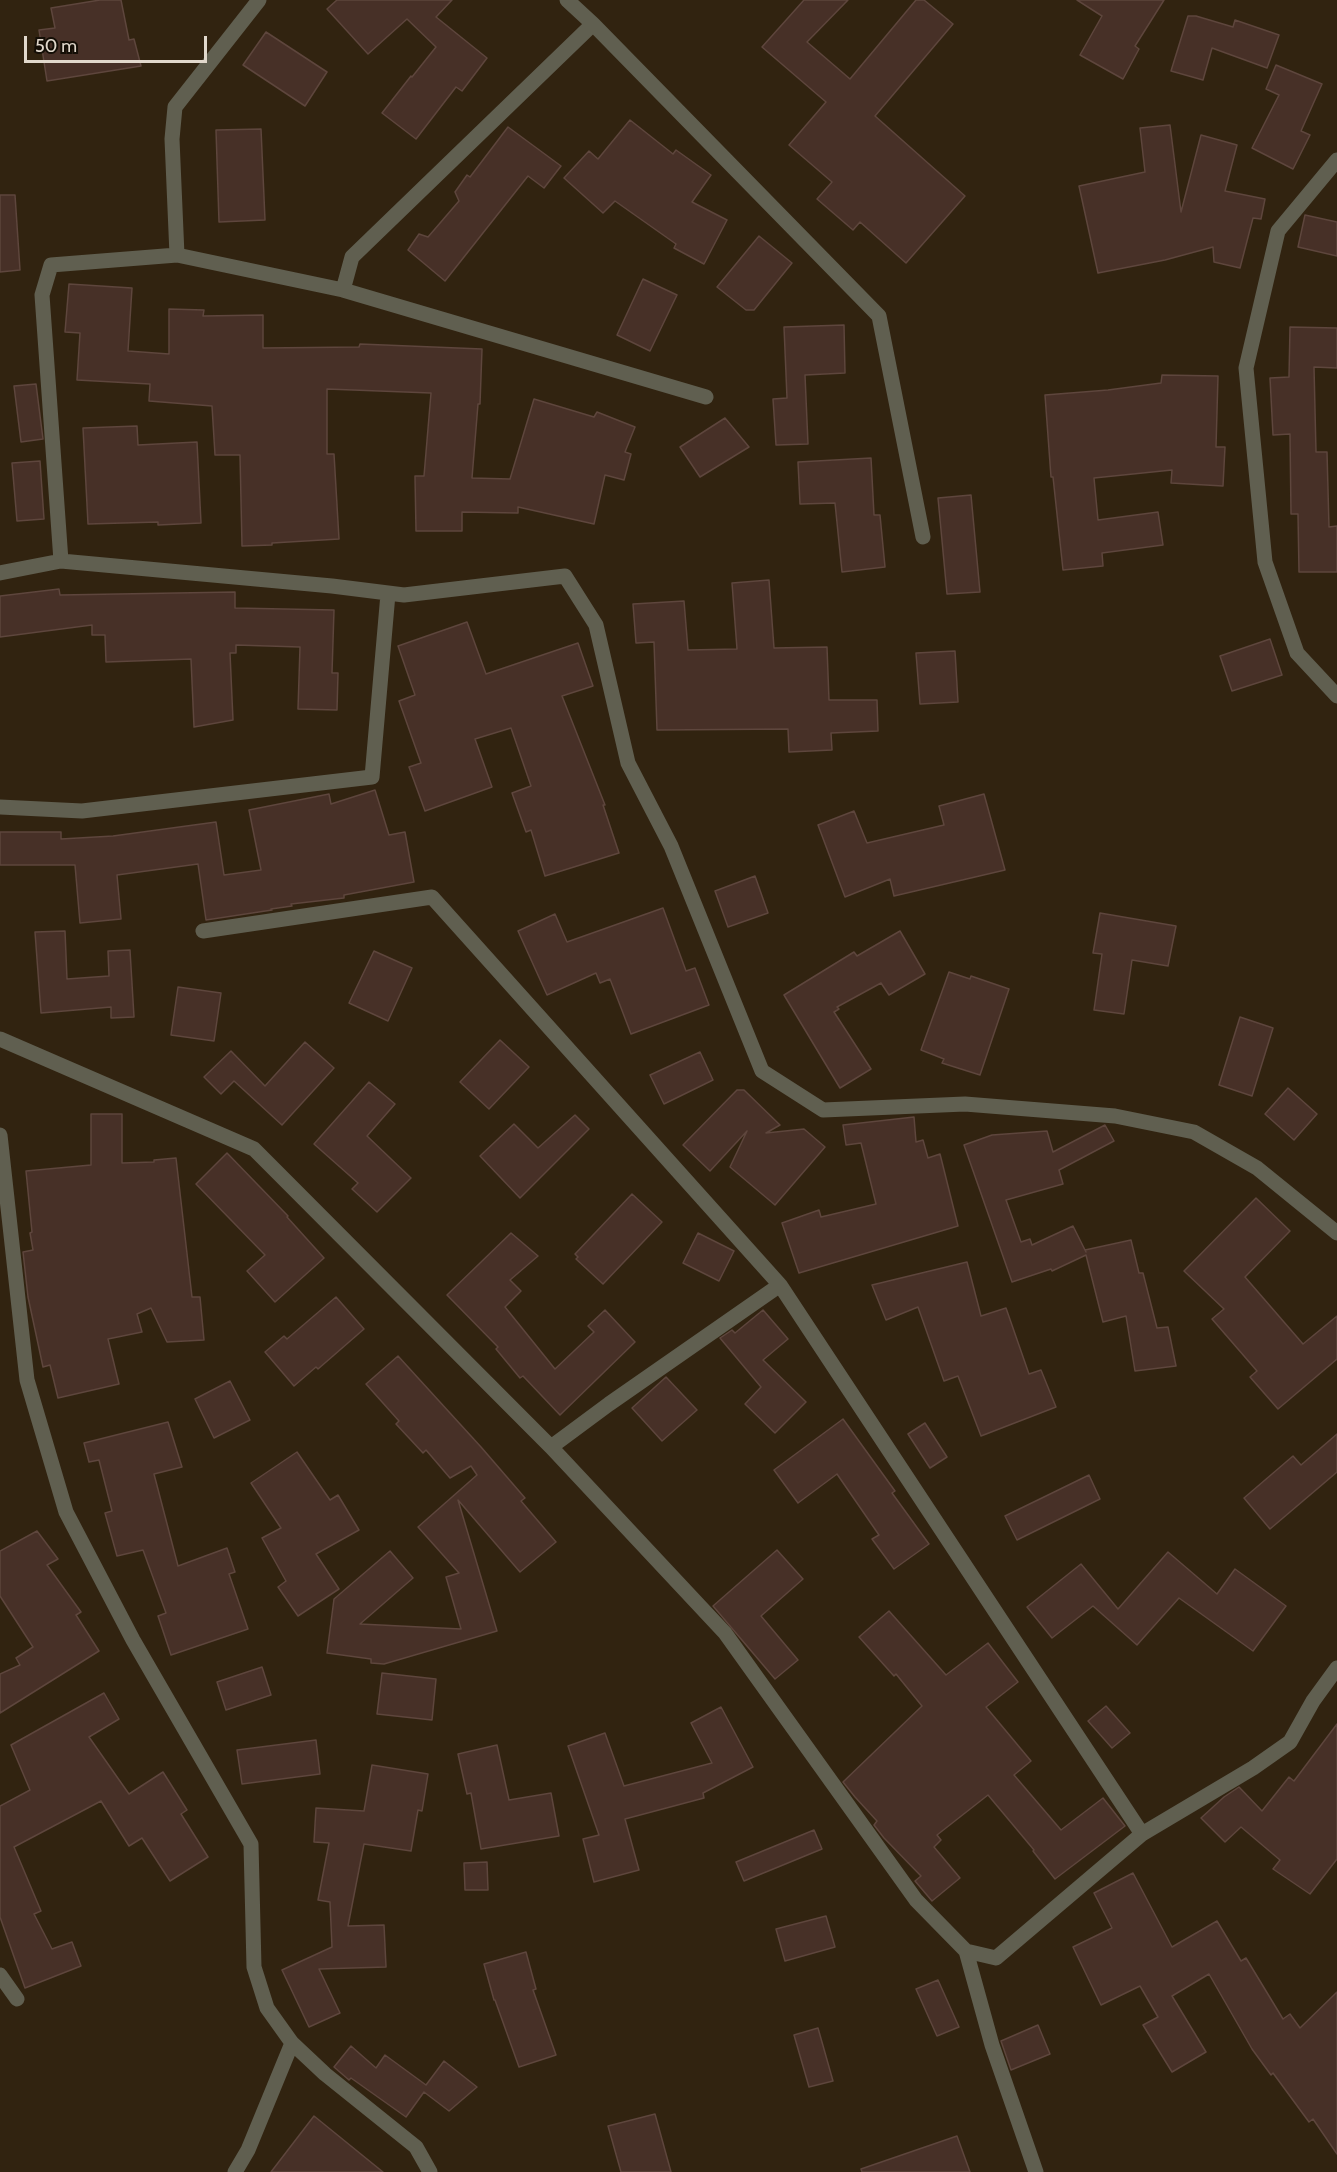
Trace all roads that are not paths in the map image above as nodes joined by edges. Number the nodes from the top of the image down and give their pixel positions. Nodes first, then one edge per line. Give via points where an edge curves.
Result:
1 (259, 0) edge
2 (567, 0) edge
3 (593, 24) junction
4 (1337, 160) edge
5 (177, 255) junction
6 (343, 290) junction
7 (706, 397) dead end
8 (923, 537) dead end
9 (62, 561) junction
10 (0, 573) edge
11 (388, 594) junction
12 (1337, 696) edge
13 (0, 807) edge
14 (203, 931) dead end
15 (0, 1039) edge
16 (0, 1135) edge
17 (1337, 1233) edge
18 (780, 1285) junction
19 (551, 1447) junction
20 (1337, 1668) edge
21 (1142, 1834) junction
22 (966, 1951) junction
23 (0, 1975) edge
24 (18, 1999) dead end
25 (292, 2043) junction
26 (235, 2172) edge
27 (430, 2172) edge
28 (1036, 2172) edge

1 - 5 street via 175,107 172,139
2 - 3 street
3 - 6 street via 352,257
3 - 8 street via 879,316
4 - 12 street via 1278,231 1246,368 1265,562 1297,653
5 - 6 street
5 - 9 street via 51,265 42,295
6 - 7 street
9 - 10 street
9 - 11 street
11 - 13 street via 372,777 82,812
11 - 17 street via 565,576 596,625 628,764 671,846 762,1071 823,1110 965,1104 1115,1116 1194,1132 1257,1168
14 - 18 street via 432,897
15 - 19 street via 254,1149
16 - 25 street via 27,1380 66,1512 133,1640 251,1844 254,1967 267,2008
18 - 19 street
18 - 21 street
19 - 22 street via 725,1633 916,1900
20 - 21 street via 1290,1742
21 - 22 street via 996,1958
22 - 28 street via 992,2045
23 - 24 street
25 - 26 street
25 - 27 street via 416,2148

